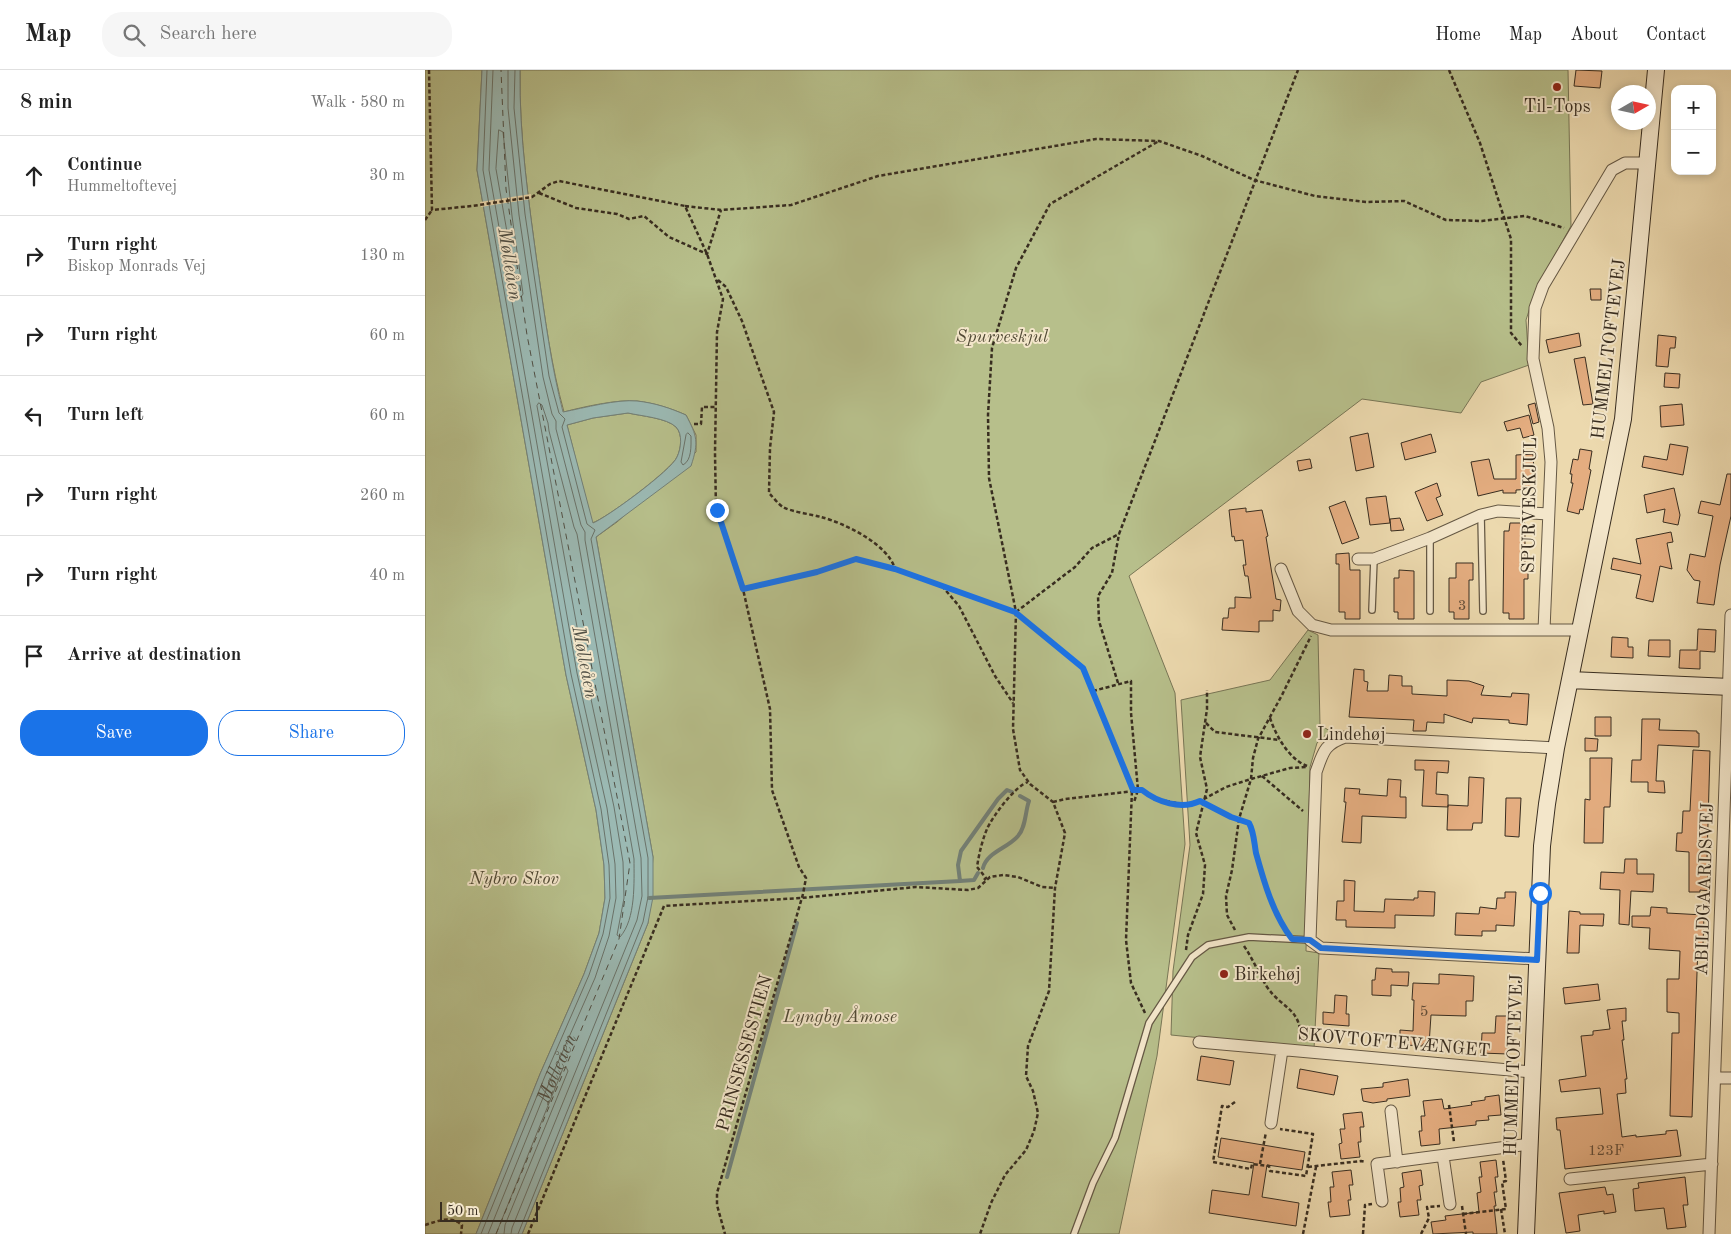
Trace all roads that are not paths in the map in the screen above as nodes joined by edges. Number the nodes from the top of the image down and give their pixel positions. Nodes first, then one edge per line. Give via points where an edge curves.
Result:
1 (1656, 70) edge
2 (1647, 163) junction
3 (1548, 514) junction
4 (1481, 516) junction
5 (1429, 538) junction
6 (1358, 559) dead end
7 (1374, 559) junction
8 (1281, 569) dead end
9 (1372, 610) dead end
10 (1430, 611) dead end
11 (1483, 611) dead end
12 (1731, 616) edge
13 (1544, 630) junction
14 (1579, 630) junction
15 (1570, 680) junction
16 (1730, 687) edge
17 (1556, 748) junction
18 (1726, 878) edge
19 (1310, 940) junction
20 (1537, 960) junction
21 (1199, 1042) dead end
22 (1282, 1050) junction
23 (1532, 1072) junction
24 (1715, 1078) junction
25 (1731, 1078) edge
26 (1391, 1111) dead end
27 (1271, 1123) road end
28 (1530, 1144) junction
29 (1443, 1156) junction
30 (1397, 1162) junction
31 (1712, 1164) junction
32 (1570, 1179) dead end
33 (1382, 1201) road end
34 (1450, 1204) dead end
35 (1074, 1234) edge
36 (1526, 1234) edge
37 (1709, 1234) edge

1 - 2 street, HUMMELTOFTEVEJ
2 - 3 street, SPURVESKJUL via 1625,163 1612,170 1543,286 1535,308 1533,359 1548,428 1551,462
2 - 14 street, HUMMELTOFTEVEJ via 1623,419
3 - 4 street via 1498,511
3 - 13 street, SPURVESKJUL
4 - 5 street
4 - 11 lane
5 - 7 street
5 - 10 lane
6 - 7 street
7 - 9 lane
8 - 13 street via 1298,611 1312,625 1331,630
12 - 16 street, ABILDGAARDSVEJ
13 - 14 street
14 - 15 street, HUMMELTOFTEVEJ
15 - 16 street
15 - 17 street, HUMMELTOFTEVEJ
16 - 18 street, ABILDGAARDSVEJ
17 - 19 street via 1345,737 1334,741 1324,750 1316,772
17 - 20 street, HUMMELTOFTEVEJ via 1542,846
18 - 24 street, ABILDGAARDSVEJ
19 - 20 street via 1321,948
19 - 35 lane via 1239,938 1208,945 1192,957 1149,1023 1115,1138 1093,1183
20 - 23 street, HUMMELTOFTEVEJ
21 - 22 street, SKOVTOFTEVÆNGET
22 - 23 street, SKOVTOFTEVÆNGET
22 - 27 street, SKOVTOFTEVÆNGET
23 - 28 street, HUMMELTOFTEVEJ
24 - 25 street
24 - 31 street, ABILDGAARDSVEJ
26 - 30 street
28 - 29 street
28 - 36 street, HUMMELTOFTEVEJ
29 - 30 street
29 - 34 street
30 - 33 street via 1377,1164
31 - 32 street
31 - 37 street, ABILDGAARDSVEJ

